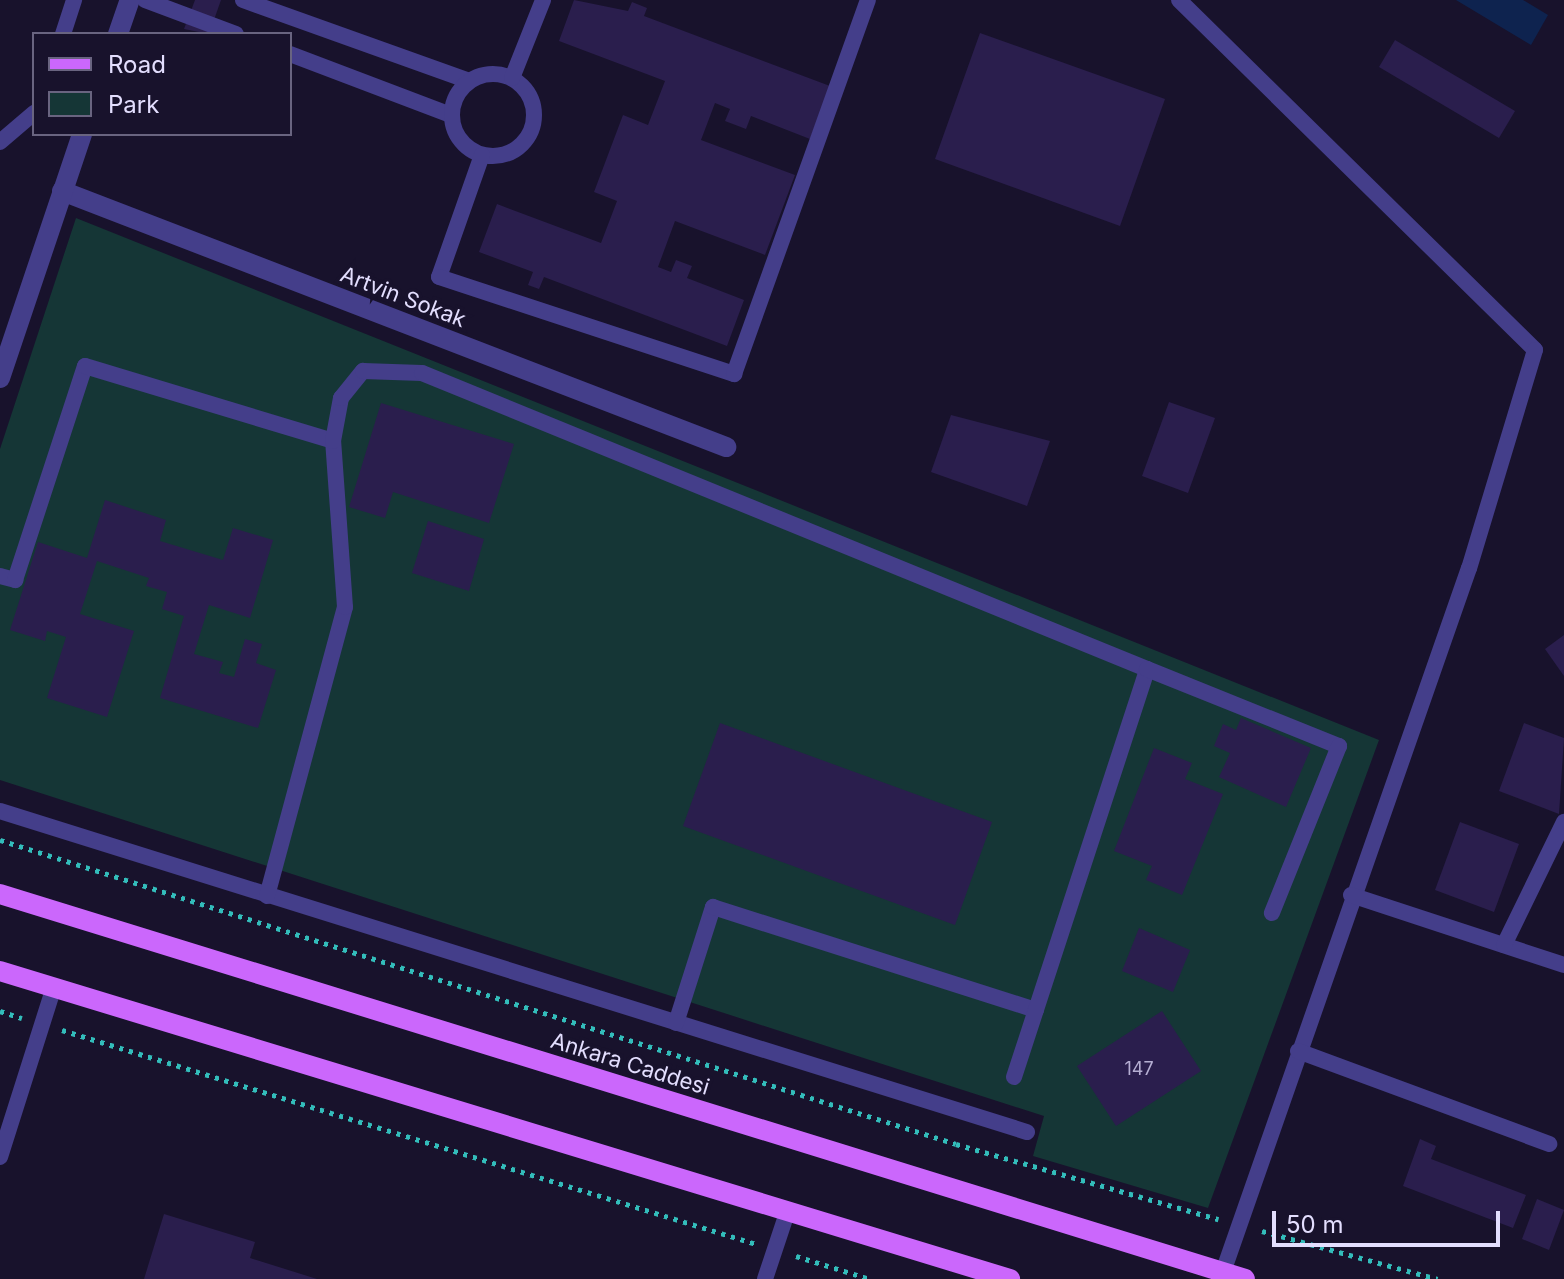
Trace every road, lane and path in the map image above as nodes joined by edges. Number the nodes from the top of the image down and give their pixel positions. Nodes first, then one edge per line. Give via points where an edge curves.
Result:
1 (74, 0) edge
2 (130, 0) edge
3 (145, 0) edge
4 (243, 0) edge
5 (543, 0) edge
6 (868, 0) edge
7 (1179, 0) edge
8 (64, 32) edge
9 (119, 32) edge
10 (231, 32) edge
11 (292, 55) edge
12 (512, 78) junction
13 (469, 81) junction
14 (32, 115) edge
15 (451, 115) junction
16 (81, 136) edge
17 (0, 142) edge
18 (482, 155) junction
19 (62, 191) junction
20 (0, 378) edge
21 (333, 441) junction
22 (726, 447) dead end
23 (0, 576) edge
24 (1147, 669) junction
25 (0, 811) edge
26 (1564, 822) edge
27 (0, 840) edge
28 (0, 894) edge
29 (1351, 895) junction
30 (267, 896) junction
31 (1272, 913) dead end
32 (1504, 945) junction
33 (1564, 965) edge
34 (0, 971) edge
35 (54, 987) junction
36 (1036, 1010) junction
37 (0, 1011) edge
38 (676, 1023) junction
39 (42, 1024) junction
40 (1298, 1051) junction
41 (1014, 1077) dead end
42 (1027, 1132) dead end
43 (1549, 1144) dead end
44 (0, 1157) edge
45 (788, 1210) junction
46 (1238, 1224) junction
47 (775, 1250) junction
48 (1223, 1272) junction
49 (765, 1279) edge
50 (870, 1279) edge
51 (1010, 1279) edge
52 (1245, 1279) edge
53 (1438, 1279) edge

1 - 8 lane
2 - 9 street
3 - 10 lane
4 - 13 lane
5 - 12 lane
6 - 18 lane via 734,374 439,277
7 - 29 lane via 1535,350 1469,568
11 - 15 lane
12 - 13 lane via 490,74
12 - 18 lane via 534,111 528,136 508,154
13 - 15 lane
14 - 17 lane
15 - 18 lane via 460,140
16 - 19 street
19 - 20 street
19 - 22 street, Artvin Sokak
21 - 23 lane via 85,366 15,580
21 - 24 lane via 350,381 382,368 422,373
21 - 30 lane via 345,607
24 - 31 lane via 1339,746
24 - 36 lane
25 - 30 lane
26 - 32 lane
27 - 46 path via 956,1144
28 - 48 main road, Ankara Caddesi
29 - 32 lane
29 - 40 lane
30 - 38 lane
32 - 33 lane
34 - 35 main road
35 - 39 lane
35 - 45 main road
36 - 38 lane via 713,907
36 - 41 lane
37 - 39 path
38 - 42 lane
39 - 44 lane
39 - 47 path
40 - 43 lane
40 - 46 lane
45 - 47 lane
45 - 51 main road
46 - 48 lane
46 - 53 path
47 - 49 lane
47 - 50 path
48 - 52 main road, Ankara Caddesi

